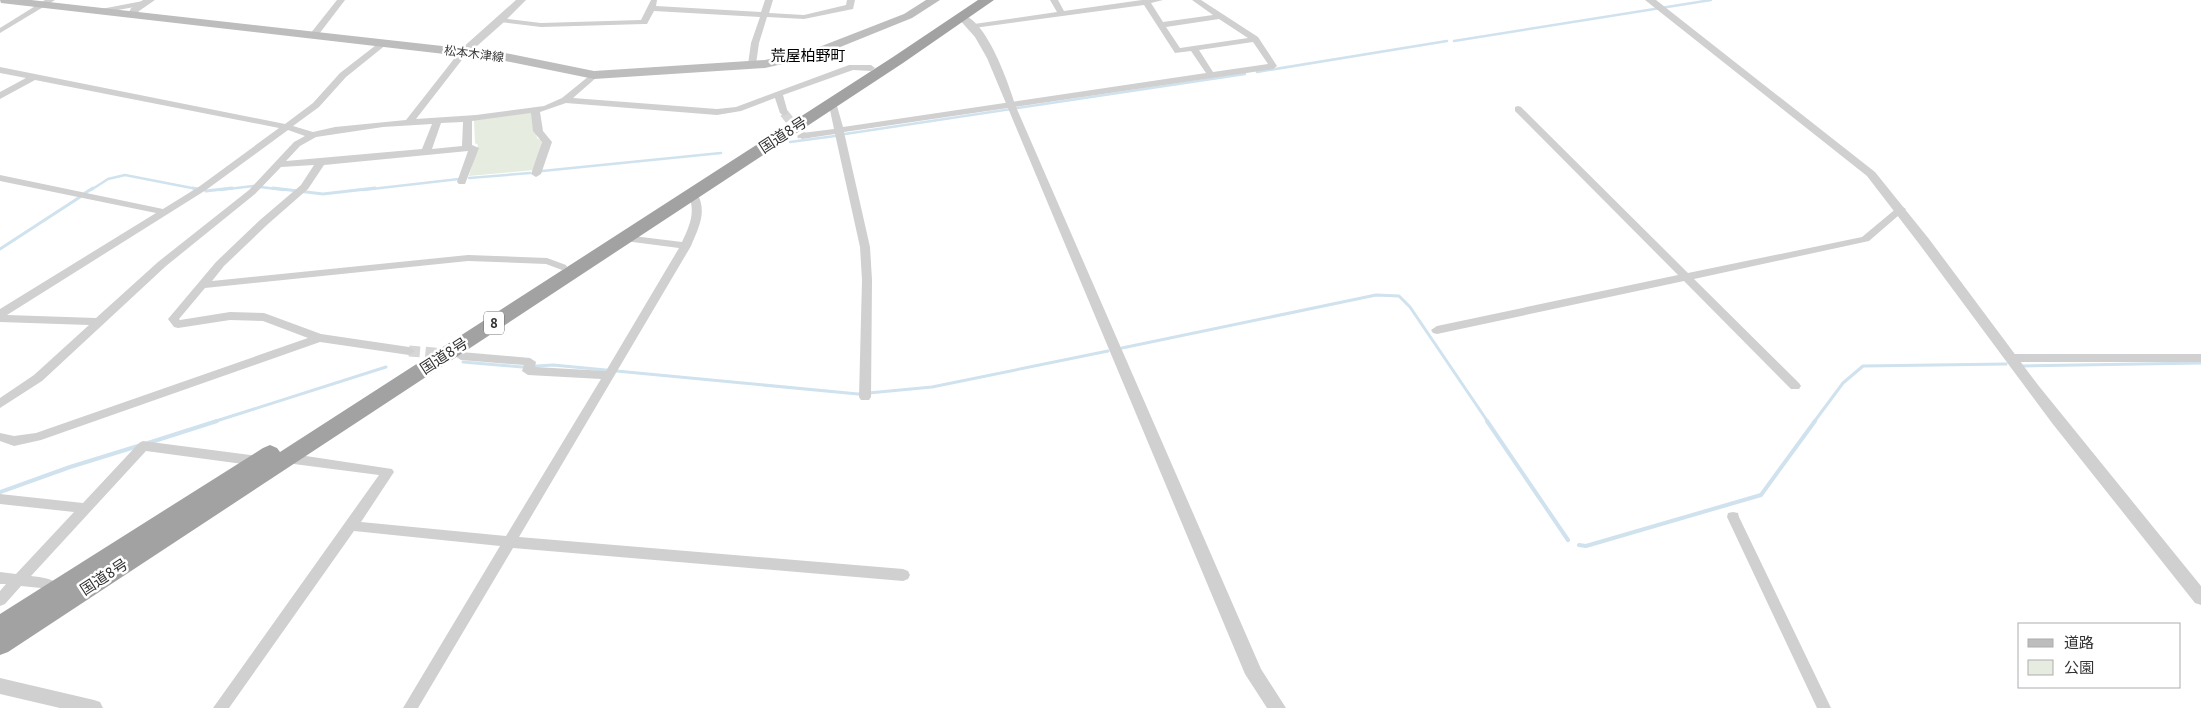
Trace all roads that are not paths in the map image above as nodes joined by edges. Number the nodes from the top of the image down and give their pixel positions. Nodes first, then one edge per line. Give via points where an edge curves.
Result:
1 (0, 0) edge
2 (341, 0) edge
3 (520, 0) edge
4 (768, 0) edge
5 (851, 0) edge
6 (934, 0) edge
7 (972, 0) edge
8 (987, 0) edge
9 (1054, 0) edge
10 (1159, 0) edge
11 (1196, 0) edge
12 (1650, 0) edge
13 (147, 1) edge
14 (1140, 1) edge
15 (47, 2) edge
16 (653, 4) edge
17 (100, 11) junction
18 (1062, 14) junction
19 (133, 15) junction
20 (765, 15) junction
21 (1220, 16) junction
22 (501, 20) junction
23 (968, 22) junction
24 (1160, 25) junction
25 (0, 31) edge
26 (313, 36) junction
27 (1256, 39) junction
28 (383, 44) junction
29 (1194, 49) junction
30 (464, 52) junction
31 (752, 64) junction
32 (871, 68) junction
33 (0, 70) edge
34 (594, 74) junction
35 (1211, 75) junction
36 (35, 76) junction
37 (779, 95) junction
38 (0, 96) edge
39 (566, 100) junction
40 (828, 106) junction
41 (1011, 107) junction
42 (535, 109) junction
43 (1518, 109) dead end
44 (784, 113) tunnel mouth
45 (468, 118) junction
46 (438, 120) junction
47 (409, 122) junction
48 (288, 127) junction
49 (838, 131) junction
50 (313, 135) junction
51 (802, 136) dead end
52 (467, 148) junction
53 (426, 152) junction
54 (321, 162) junction
55 (279, 164) junction
56 (536, 174) dead end
57 (0, 178) edge
58 (462, 182) dead end
59 (693, 193) junction
60 (1901, 209) junction
61 (165, 212) junction
62 (624, 238) junction
63 (686, 246) junction
64 (562, 267) junction
65 (1686, 278) junction
66 (202, 285) junction
67 (0, 316) edge
68 (99, 322) junction
69 (1437, 330) dead end
70 (319, 338) junction
71 (409, 351) tunnel mouth
72 (461, 356) tunnel mouth
73 (2011, 358) junction
74 (2201, 358) edge
75 (610, 372) junction
76 (1794, 386) dead end
77 (864, 393) dead end
78 (0, 404) edge
79 (0, 437) edge
80 (286, 458) junction
81 (258, 461) junction
82 (0, 499) edge
83 (86, 508) junction
84 (1733, 517) dead end
85 (351, 526) junction
86 (510, 542) junction
87 (903, 575) dead end
88 (0, 578) edge
89 (20, 580) junction
90 (57, 590) junction
91 (2201, 598) edge
92 (0, 600) edge
93 (0, 626) edge
94 (0, 645) edge
95 (0, 686) edge
96 (94, 708) edge
97 (220, 708) edge
98 (410, 708) edge
99 (1277, 708) edge
100 (1824, 708) edge

1 - 15 main road, 松本木津線
2 - 26 street
3 - 22 street
4 - 20 street
5 - 20 street via 850,7 804,18
6 - 31 main road, 松本木津線 via 908,16 818,52 789,60
7 - 32 highway, 国道8号 / 8
8 - 23 highway, 国道8号 / 8
9 - 18 street
10 - 14 street
11 - 21 street
12 - 60 street via 1871,174
13 - 17 street
13 - 19 street via 134,10
14 - 18 street
14 - 24 street
15 - 17 main road, 松本木津線
15 - 25 street
16 - 20 street
16 - 22 street via 644,22 541,26
17 - 19 main road, 松本木津線
18 - 23 street
19 - 26 main road, 松本木津線
20 - 31 street
21 - 24 street
21 - 27 street
22 - 30 street
23 - 40 highway, 国道8号 / 8
23 - 41 street via 985,45
24 - 29 street via 1178,51
26 - 28 main road, 松本木津線
27 - 29 street
27 - 35 street via 1273,66
28 - 30 main road, 松本木津線
28 - 48 street via 343,76 316,106
29 - 35 street
30 - 34 main road, 松本木津線
30 - 47 street
31 - 34 main road, 松本木津線
32 - 37 street via 852,68
32 - 64 highway, 国道8号 / 8
33 - 36 street
34 - 39 street
35 - 41 street
36 - 38 street
36 - 48 street
37 - 39 street via 738,109 717,112
37 - 44 street
39 - 42 street
40 - 49 street via 834,108
40 - 59 highway, 国道8号 / 8
41 - 49 street
41 - 99 street via 1254,674
42 - 45 street
42 - 56 street via 538,131 547,142
43 - 65 street
45 - 46 street
45 - 52 street
46 - 47 street
46 - 53 street
47 - 50 street
48 - 50 street
48 - 61 street
49 - 51 street
49 - 77 street via 865,247
50 - 55 street via 296,144
52 - 53 street
52 - 58 street via 474,148
53 - 54 street
54 - 55 street
54 - 66 street via 301,191 264,222
55 - 68 street via 252,192 162,264
57 - 61 street
59 - 62 highway, 国道8号 / 8
59 - 63 street via 699,212
60 - 65 street via 1865,239
60 - 73 street
61 - 67 street
62 - 63 street
62 - 80 highway, 国道8号 / 8
63 - 75 street
64 - 66 street via 547,261 468,258
64 - 81 highway, 国道8号 / 8
65 - 69 street
65 - 76 street
66 - 70 street via 173,319 178,324 230,316 264,317
67 - 68 street
68 - 78 street via 38,378
70 - 71 street
70 - 79 street via 37,437 14,440
72 - 75 street via 530,362 528,371
73 - 74 street
73 - 91 street
75 - 86 street
80 - 85 street via 388,472
80 - 94 highway, 国道8号 / 8
81 - 83 street via 143,446
81 - 90 highway, 国道8号 / 8
82 - 83 street
83 - 89 street
84 - 100 street
85 - 86 street
85 - 97 street
86 - 87 street
86 - 98 street
88 - 89 street
89 - 90 street via 43,583
89 - 92 street
90 - 93 highway, 国道8号 / 8
95 - 96 street

